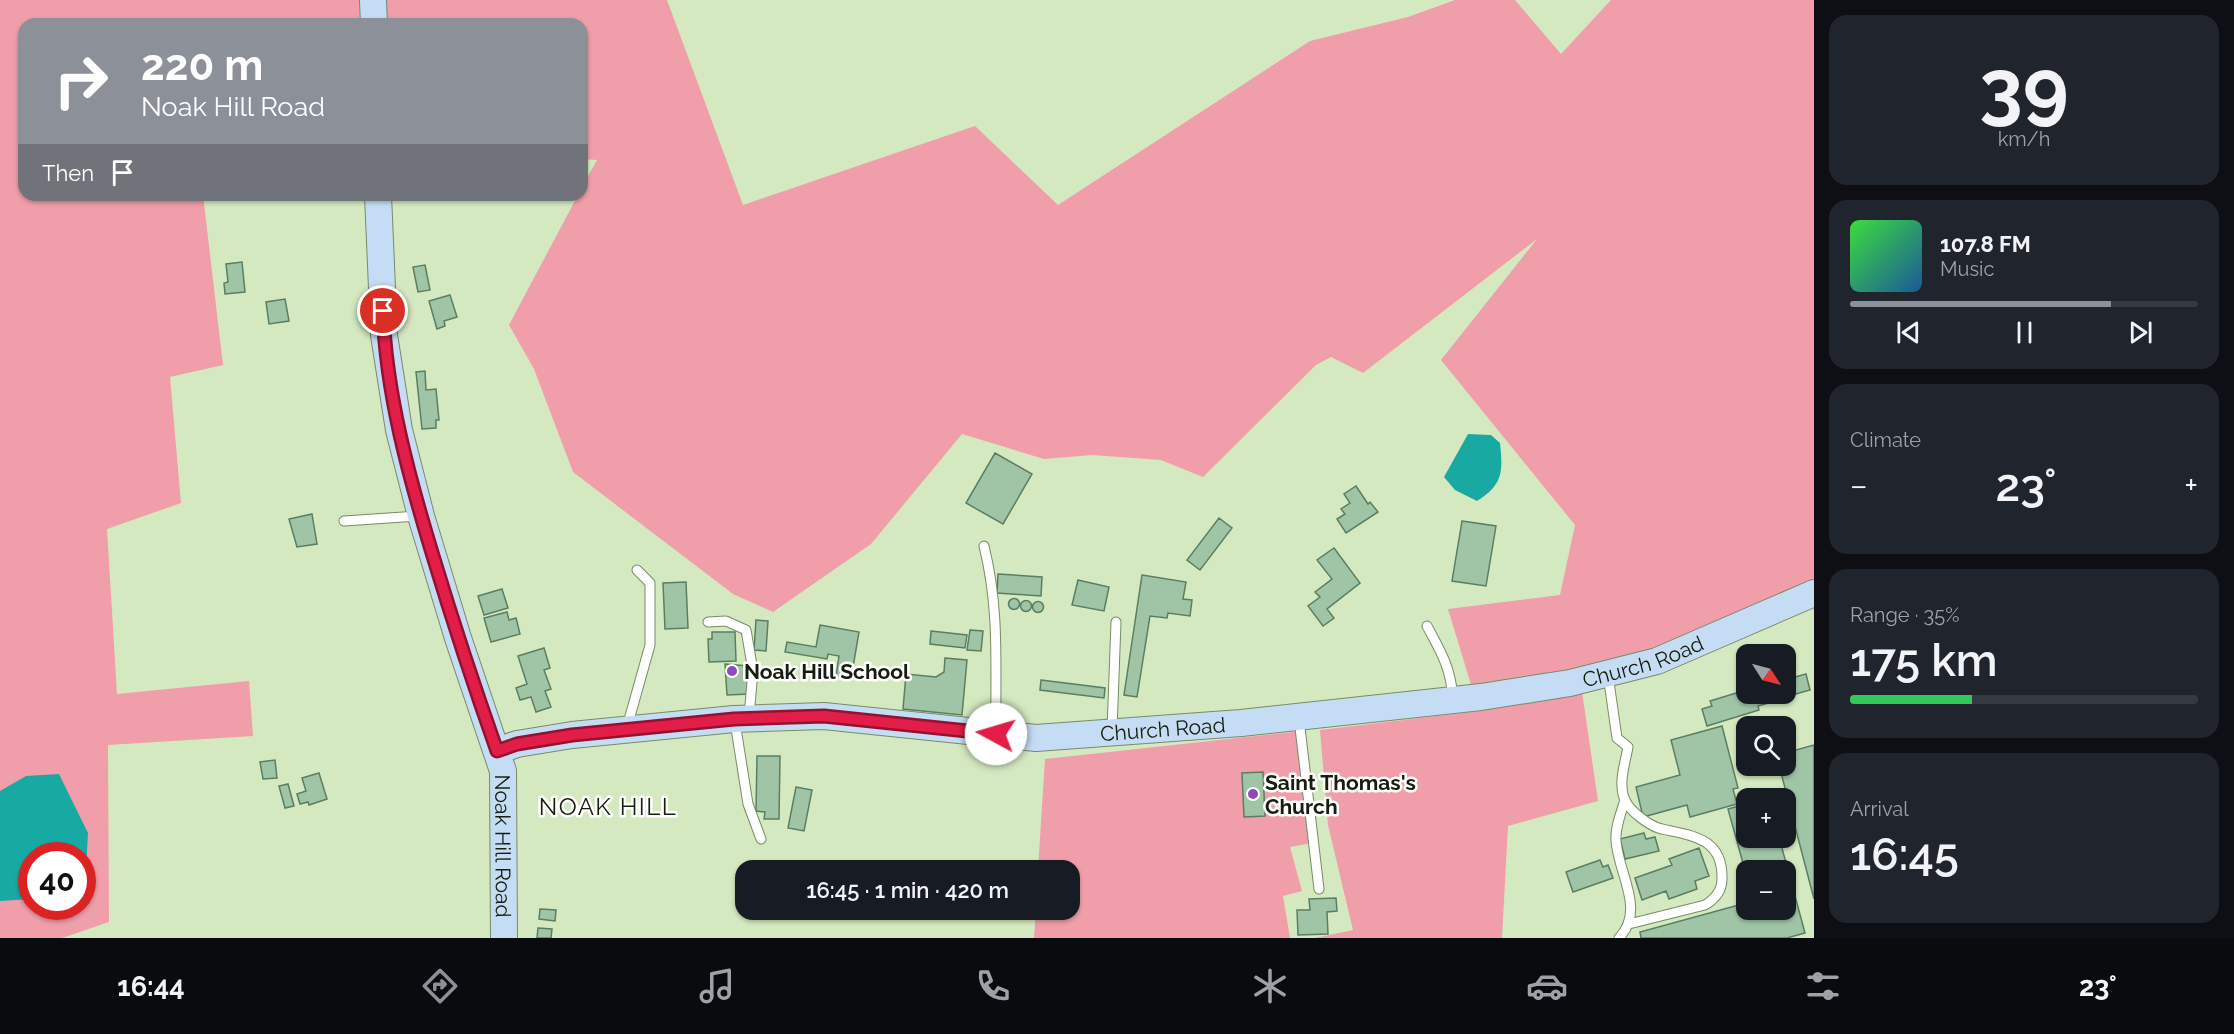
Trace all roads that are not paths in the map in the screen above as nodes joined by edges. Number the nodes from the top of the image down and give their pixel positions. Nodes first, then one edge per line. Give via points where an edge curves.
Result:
1 (373, 0) edge
2 (374, 18) edge
3 (378, 201) edge
4 (421, 516) junction
5 (344, 520) dead end
6 (984, 546) dead end
7 (637, 570) dead end
8 (1814, 593) edge
9 (708, 622) dead end
10 (1116, 622) dead end
11 (1427, 626) dead end
12 (1608, 675) junction
13 (1453, 699) junction
14 (1299, 716) junction
15 (742, 719) junction
16 (626, 730) junction
17 (1112, 732) junction
18 (996, 734) junction
19 (497, 751) junction
20 (1625, 800) junction
21 (761, 839) dead end
22 (1319, 889) dead end
23 (1629, 924) junction
24 (504, 938) edge
25 (1619, 938) edge

1 - 2 street
3 - 4 street, Noak Hill Road via 384,334 399,430
4 - 5 lane
4 - 19 street, Noak Hill Road
6 - 18 lane via 996,617
7 - 16 lane via 650,583 651,637
8 - 12 street, Church Road via 1657,661
9 - 15 lane via 726,621 746,630 753,670
10 - 17 lane
11 - 13 lane via 1447,663
12 - 13 street, Church Road
12 - 20 lane via 1617,738 1628,747 1622,785
13 - 14 street, Church Road
14 - 17 street, Church Road
14 - 22 lane
15 - 16 street, Church Road
15 - 18 street, Church Road via 824,716
15 - 21 lane via 748,804
16 - 19 street, Church Road via 517,744
17 - 18 street, Church Road via 1036,738
19 - 24 street, Noak Hill Road via 503,771
20 - 23 lane via 1616,838 1630,895
20 - 23 lane via 1637,814 1660,829 1704,840 1716,854 1722,882 1716,897 1705,905
23 - 25 lane

